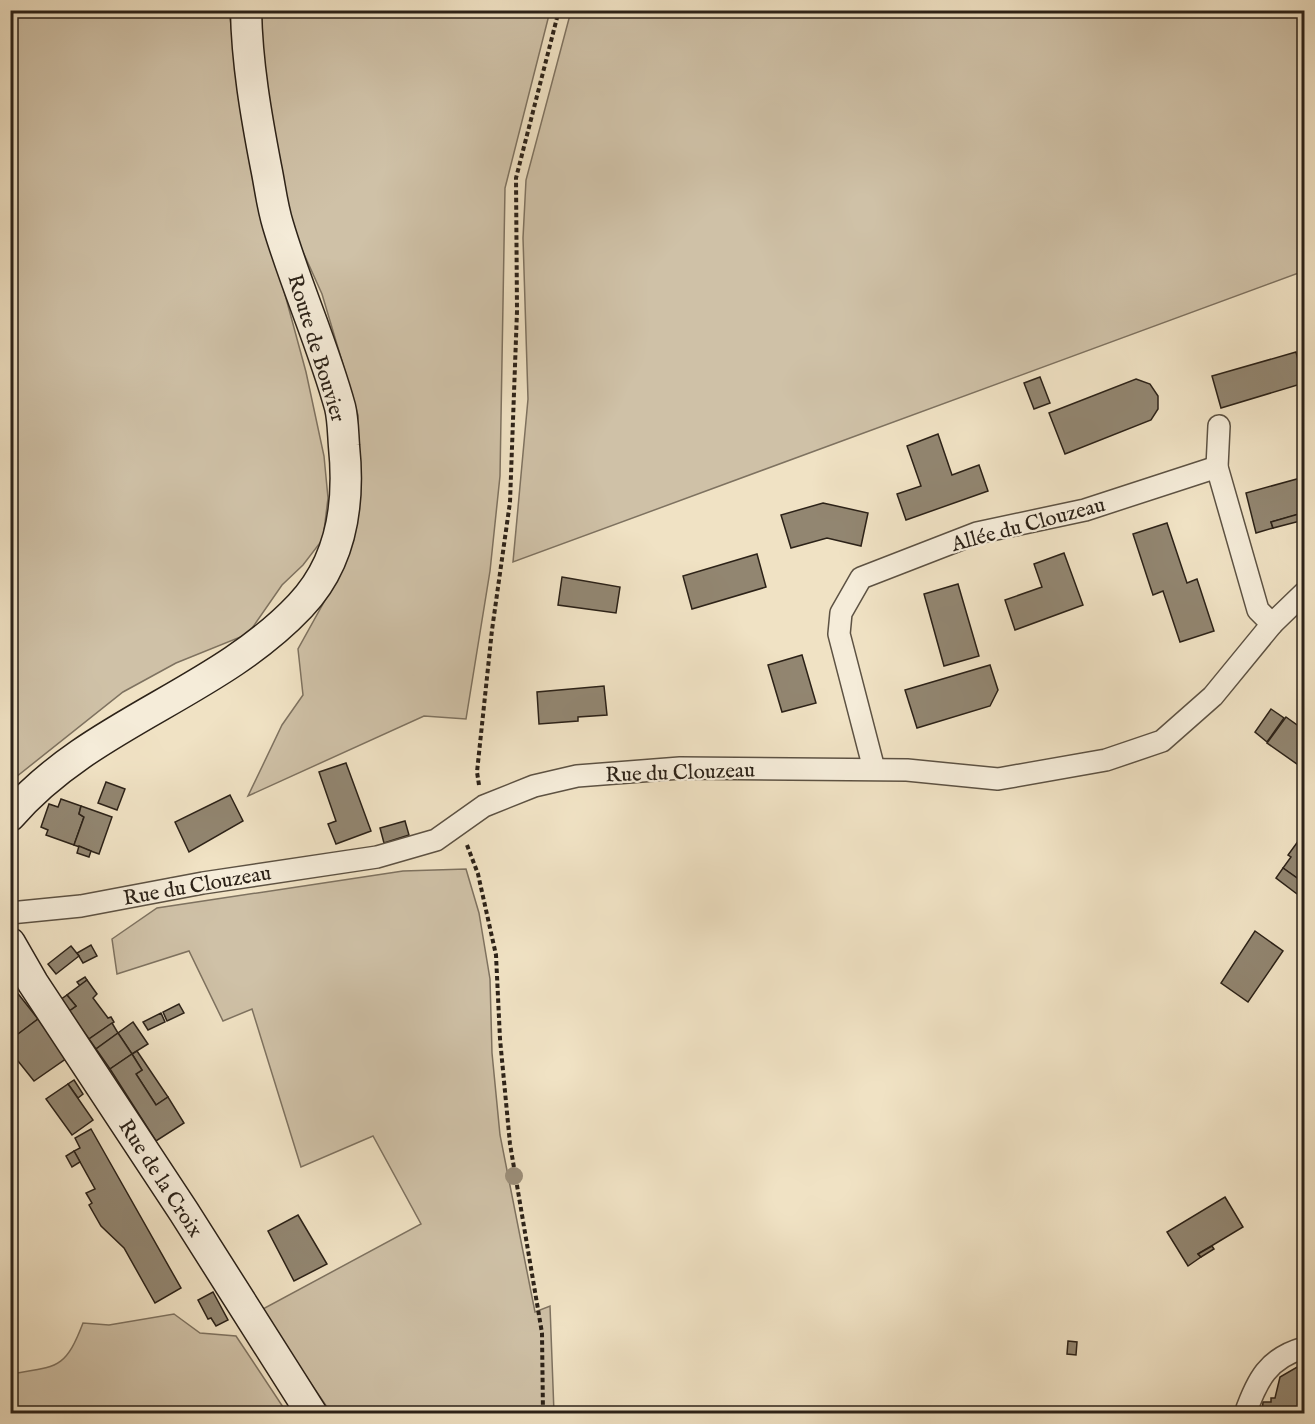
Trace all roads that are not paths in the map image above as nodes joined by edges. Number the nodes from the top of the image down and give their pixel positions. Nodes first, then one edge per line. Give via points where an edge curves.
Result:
1 (246, 10) edge
2 (1219, 426) dead end
3 (1217, 467) junction
4 (1305, 593) edge
5 (1272, 624) junction
6 (874, 769) junction
7 (10, 816) edge
8 (10, 913) edge
9 (10, 943) edge
10 (1305, 1348) edge
11 (312, 1413) edge
12 (1245, 1413) edge

1 - 7 street, Route de Bouvier via 257,123 277,223 340,409 348,482 342,532 325,575 301,606 256,648 79,754 51,775
2 - 3 street
3 - 5 street via 1258,610
3 - 6 street, Allée du Clouzeau via 1086,510 977,533 861,578 842,613 839,634
4 - 5 street, Rue du Clouzeau
5 - 6 street, Rue du Clouzeau via 1213,696 1162,741 1106,760 998,779
6 - 8 street, Rue du Clouzeau via 680,768 577,776 534,786 484,806 436,840 377,857 203,882 81,906
9 - 11 street, Rue de la Croix
10 - 12 street via 1291,1351 1257,1380

